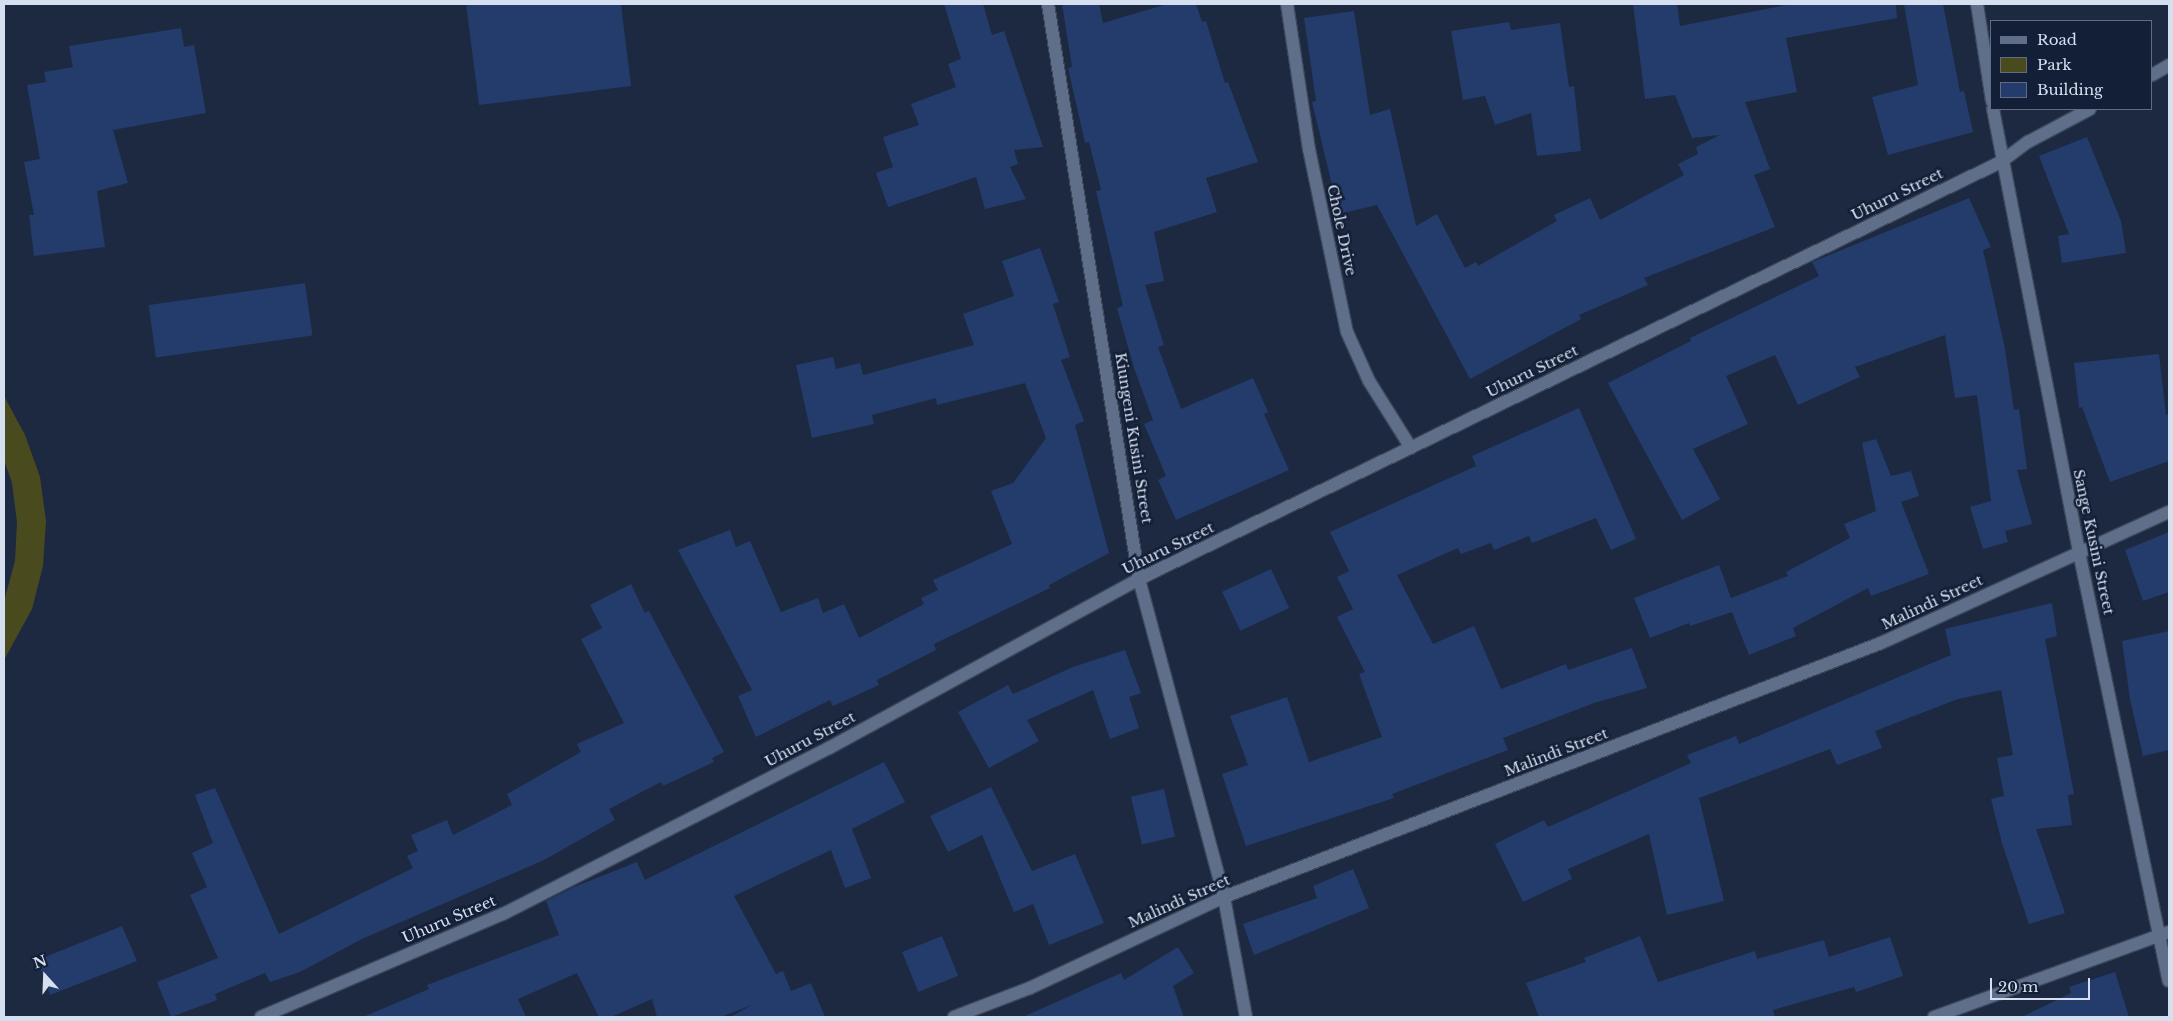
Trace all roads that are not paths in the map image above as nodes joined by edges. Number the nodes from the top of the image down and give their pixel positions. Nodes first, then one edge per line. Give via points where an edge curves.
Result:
1 (1048, 4) edge
2 (1287, 4) edge
3 (1977, 4) edge
4 (2169, 66) edge
5 (2153, 74) edge
6 (1990, 88) edge
7 (1993, 110) edge
8 (2088, 110) edge
9 (2001, 162) junction
10 (1411, 448) junction
11 (2169, 512) edge
12 (2079, 552) junction
13 (1139, 579) junction
14 (1224, 897) junction
15 (2164, 934) edge
16 (2169, 981) edge
17 (261, 1017) edge
18 (954, 1017) edge
19 (1246, 1017) edge
20 (1934, 1017) edge

1 - 13 street, Kiungeni Kusini Street
2 - 10 street, Chole Drive via 1309,149 1347,332 1369,381
3 - 6 street
4 - 5 street
7 - 9 street, Sange Kusini Street
8 - 9 street, Uhuru Street via 2028,142
9 - 10 street, Uhuru Street
9 - 12 street, Sange Kusini Street
10 - 13 street, Uhuru Street
11 - 12 street, Malindi Street
12 - 14 street, Malindi Street via 1881,643
12 - 15 street, Sange Kusini Street
13 - 14 street, Kiungeni Kusini Street
13 - 17 street, Uhuru Street via 829,748 504,914
14 - 18 street, Malindi Street via 1030,988
14 - 19 street, Kiungeni Kusini Street
15 - 16 street, Sange Kusini Street
15 - 20 street

